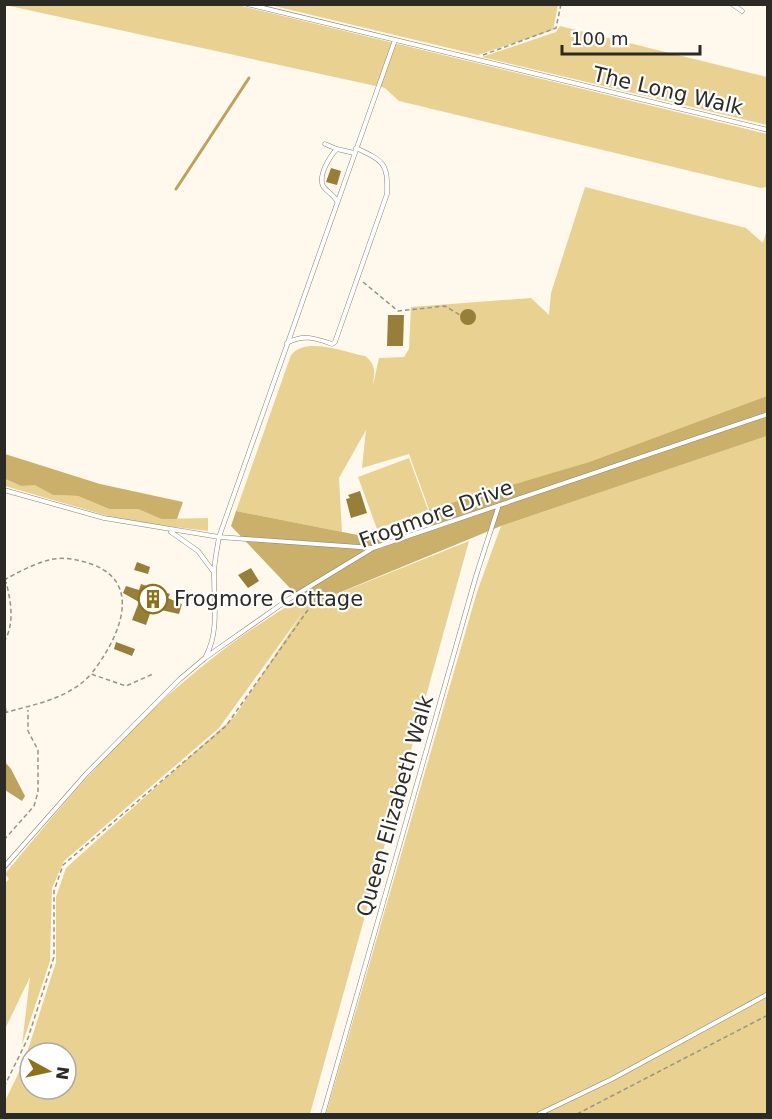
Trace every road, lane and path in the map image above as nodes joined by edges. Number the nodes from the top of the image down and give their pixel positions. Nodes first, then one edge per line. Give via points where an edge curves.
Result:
1 (248, 4) edge
2 (561, 4) edge
3 (732, 4) edge
4 (742, 11) dead end
5 (395, 40) junction
6 (471, 59) junction
7 (768, 130) edge
8 (325, 144) dead end
9 (337, 149) junction
10 (355, 151) junction
11 (337, 201) junction
12 (358, 277) junction
13 (460, 315) dead end
14 (286, 344) junction
15 (768, 414) edge
16 (4, 490) edge
17 (498, 507) junction
18 (167, 530) junction
19 (219, 537) junction
20 (373, 548) junction
21 (214, 573) junction
22 (5, 580) edge
23 (310, 607) dead end
24 (4, 642) edge
25 (205, 658) junction
26 (91, 674) junction
27 (153, 674) dead end
28 (4, 693) edge
29 (28, 709) junction
30 (5, 713) edge
31 (4, 840) edge
32 (4, 867) edge
33 (768, 994) edge
34 (768, 1015) edge
35 (4, 1087) edge
36 (323, 1114) edge
37 (539, 1114) edge
38 (577, 1114) edge

1 - 5 lane, The Long Walk
2 - 6 path via 556,28
3 - 4 lane
5 - 6 lane, The Long Walk
5 - 10 lane
6 - 7 lane, The Long Walk
8 - 9 lane
9 - 10 lane
9 - 11 lane via 331,154 321,180
10 - 11 lane
10 - 12 lane via 381,159 388,172 387,195
11 - 14 lane
12 - 13 path via 398,311 445,306
12 - 14 lane via 333,343 298,337
14 - 19 lane
15 - 17 lane, Frogmore Drive
16 - 18 lane via 104,518
17 - 20 lane, Frogmore Drive
17 - 36 lane, Queen Elizabeth Walk
18 - 19 lane
18 - 21 lane via 198,551
19 - 20 lane
19 - 21 lane
20 - 25 lane, Frogmore Drive via 289,599
21 - 25 lane via 215,617
22 - 24 path via 11,614
22 - 26 path via 37,564 64,558 96,566 112,576 121,589 124,607 108,650
23 - 35 path via 226,726 63,865 54,891 54,957 28,1038
25 - 32 lane, Frogmore Drive via 108,752
26 - 27 path via 126,686
26 - 29 path via 59,697
28 - 30 path
29 - 30 path
29 - 31 path via 28,731 38,750 38,792 34,806
33 - 37 lane
34 - 38 path

